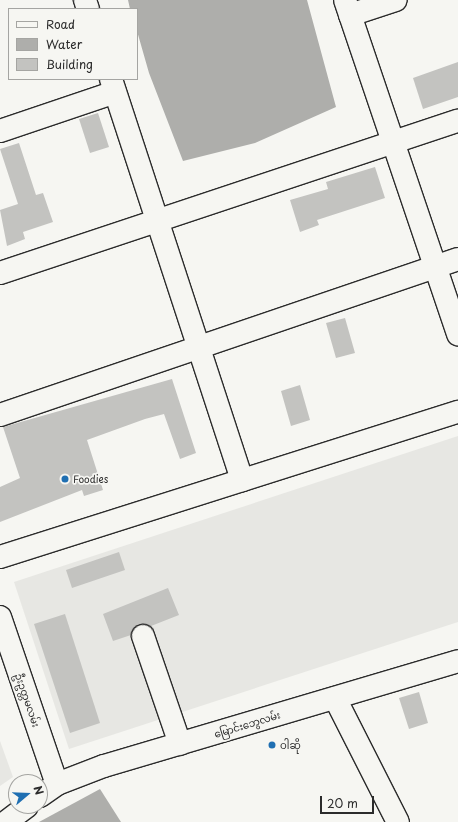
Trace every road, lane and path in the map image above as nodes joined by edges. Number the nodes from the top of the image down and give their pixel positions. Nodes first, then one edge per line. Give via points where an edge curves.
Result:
1 (396, 0) edge
2 (347, 8) edge
3 (113, 86) edge
4 (458, 121) edge
5 (0, 131) edge
6 (393, 142) junction
7 (157, 221) junction
8 (458, 259) edge
9 (435, 267) junction
10 (0, 273) edge
11 (458, 334) edge
12 (199, 347) junction
13 (458, 412) edge
14 (0, 415) edge
15 (242, 480) junction
16 (0, 557) edge
17 (0, 617) edge
18 (143, 636) dead end
19 (7, 658) edge
20 (458, 661) edge
21 (335, 698) junction
22 (180, 744) junction
23 (43, 774) edge
24 (48, 790) edge
25 (16, 814) edge
26 (6, 822) edge
27 (398, 822) edge

1 - 2 street
2 - 6 street
3 - 5 street
3 - 7 street
4 - 6 street
6 - 7 street
6 - 9 street
7 - 10 street
7 - 12 street
8 - 9 street
9 - 11 street
9 - 12 street
12 - 14 street
12 - 15 street
13 - 15 street
15 - 16 street
17 - 19 street, ဦးဥတ္တမလမ်း
18 - 22 street
19 - 23 street, ဦးဥတ္တမလမ်း
20 - 21 street, မြောင်းဘွေလမ်း
21 - 22 street, မြောင်းဘွေလမ်း
21 - 27 street
22 - 24 street, မြောင်းဘွေလမ်း
25 - 26 street

